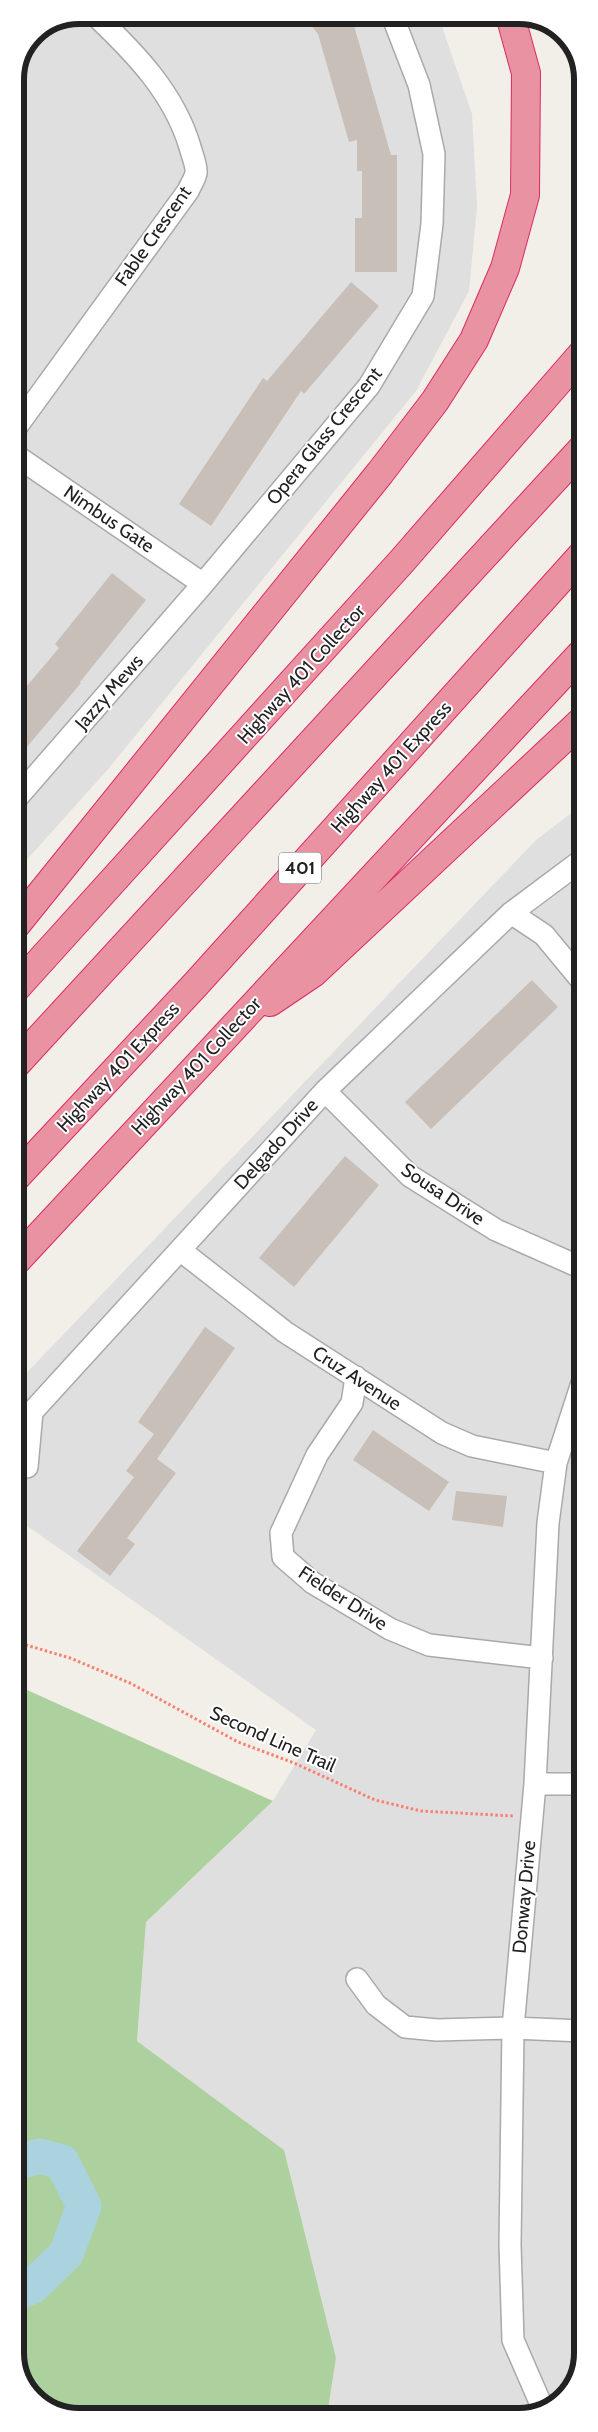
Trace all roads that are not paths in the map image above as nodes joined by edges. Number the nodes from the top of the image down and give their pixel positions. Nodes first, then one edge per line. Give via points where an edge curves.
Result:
1 (104, 24) edge
2 (395, 24) edge
3 (512, 24) edge
4 (574, 363) edge
5 (24, 417) edge
6 (574, 458) edge
7 (24, 461) edge
8 (574, 564) edge
9 (203, 584) junction
10 (574, 662) edge
11 (574, 729) edge
12 (24, 790) edge
13 (574, 866) edge
14 (511, 913) junction
15 (24, 916) edge
16 (574, 971) edge
17 (24, 980) edge
18 (228, 1031) junction
19 (24, 1055) edge
20 (325, 1090) junction
21 (24, 1168) edge
22 (180, 1250) junction
23 (24, 1252) edge
24 (574, 1264) edge
25 (356, 1377) junction
26 (574, 1408) edge
27 (556, 1463) junction
28 (27, 1467) dead end
29 (542, 1658) junction
30 (535, 1784) junction
31 (574, 1784) edge
32 (356, 1979) dead end
33 (514, 2028) junction
34 (574, 2031) edge
35 (541, 2404) edge

1 - 5 street, Fable Crescent via 156,80 178,116 196,174 188,191
2 - 9 street, Opera Glass Crescent via 419,86 434,154 432,224 423,296 369,386
3 - 15 highway via 526,73 525,195 505,268 474,340 435,401 386,466
4 - 17 highway, Highway 401 Collector via 402,561
6 - 19 highway
7 - 9 street, Nimbus Gate
8 - 21 highway, Highway 401 Express / 401 via 196,984
9 - 12 street, Jazzy Mews
10 - 18 highway, Highway 401 Collector
11 - 18 highway via 313,973
13 - 14 street, Delgado Drive
14 - 16 street via 544,935
14 - 20 street, Delgado Drive
18 - 23 highway, Highway 401 Collector
20 - 22 street, Delgado Drive
20 - 24 street, Sousa Drive via 410,1176 496,1230
22 - 25 street, Cruz Avenue via 285,1332
22 - 28 street, Delgado Drive via 32,1412
25 - 27 street, Cruz Avenue via 450,1436 472,1446
25 - 29 street, Fielder Drive via 352,1404 317,1455 281,1533 283,1557 313,1583 382,1625 429,1645
26 - 27 street, Donway Drive
27 - 29 street, Donway Drive via 548,1523
29 - 30 street, Donway Drive
30 - 31 street
30 - 33 street, Donway Drive
32 - 33 street via 376,2005 405,2027 437,2030
33 - 34 street
33 - 35 street, Donway Drive via 510,2245 513,2340

